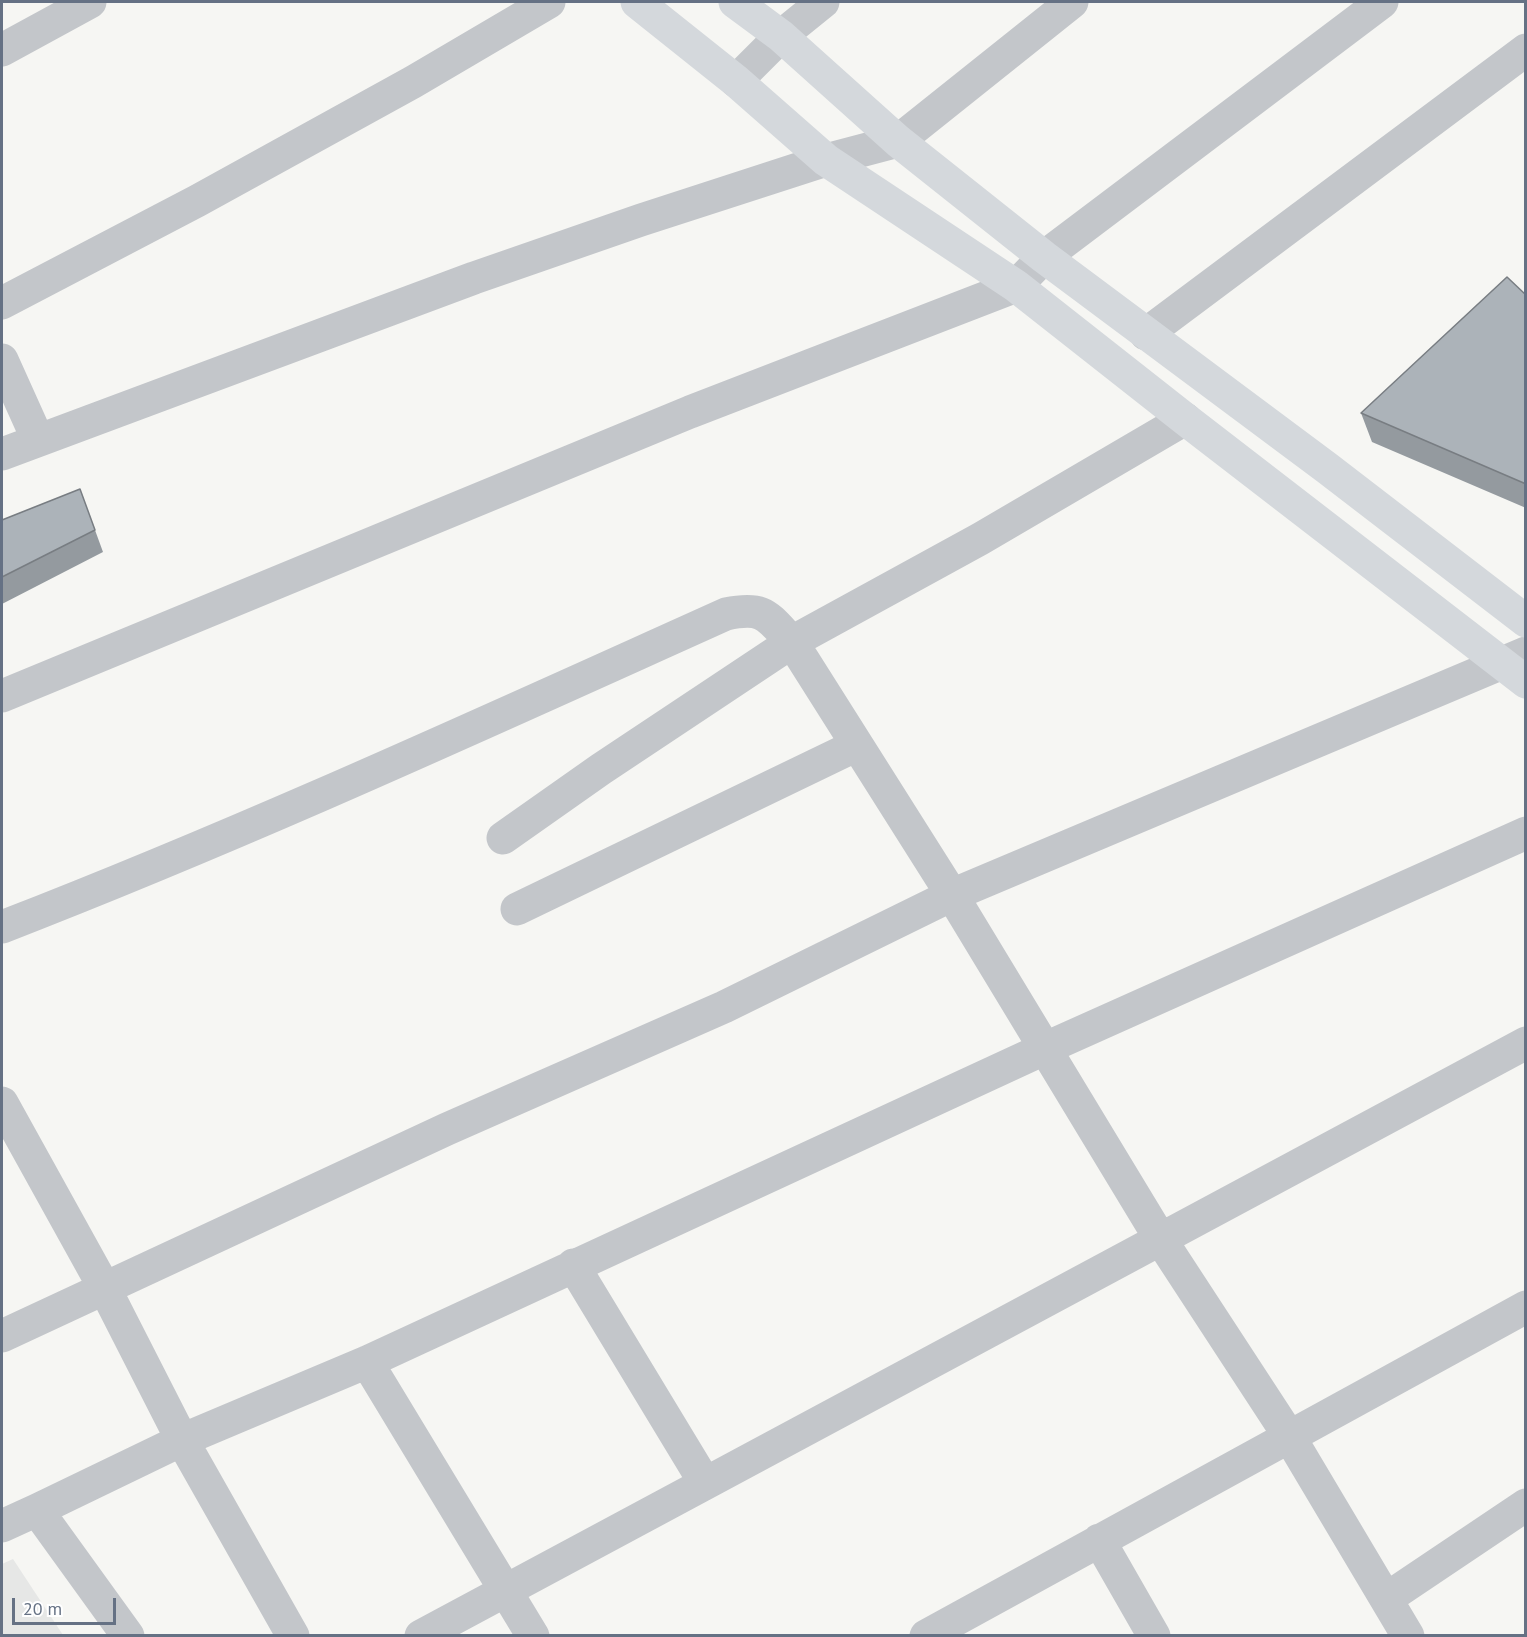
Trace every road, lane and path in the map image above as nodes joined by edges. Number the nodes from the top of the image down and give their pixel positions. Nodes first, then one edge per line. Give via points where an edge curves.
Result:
1 (90, 2) edge
2 (549, 2) edge
3 (637, 2) edge
4 (735, 2) edge
5 (823, 2) edge
6 (1072, 2) edge
7 (1382, 2) edge
8 (781, 36) junction
9 (2, 50) edge
10 (1526, 50) edge
11 (736, 81) junction
12 (898, 141) junction
13 (826, 160) junction
14 (1044, 257) junction
15 (1016, 286) junction
16 (2, 303) edge
17 (1146, 334) junction
18 (2, 360) edge
19 (1185, 419) junction
20 (38, 440) junction
21 (2, 454) edge
22 (1526, 621) edge
23 (792, 642) junction
24 (1518, 666) edge
25 (2, 696) edge
26 (857, 745) junction
27 (1526, 833) edge
28 (503, 838) dead end
29 (952, 895) junction
30 (517, 909) dead end
31 (2, 927) edge
32 (1526, 1043) edge
33 (1046, 1048) junction
34 (2, 1103) edge
35 (10, 1138) edge
36 (1161, 1240) junction
37 (573, 1265) junction
38 (105, 1289) junction
39 (1526, 1307) edge
40 (2, 1336) edge
41 (367, 1362) junction
42 (1290, 1436) junction
43 (182, 1440) junction
44 (705, 1484) junction
45 (1526, 1506) edge
46 (37, 1510) junction
47 (2, 1526) edge
48 (1100, 1540) junction
49 (504, 1590) junction
50 (1386, 1599) junction
51 (128, 1635) edge
52 (293, 1635) edge
53 (421, 1635) edge
54 (533, 1635) edge
55 (926, 1635) edge
56 (1154, 1635) edge
57 (1408, 1635) edge

1 - 9 street
2 - 16 street via 197,201
3 - 11 main road
4 - 8 main road
5 - 8 street
6 - 12 street
7 - 14 street
8 - 11 street
8 - 12 main road
10 - 17 street
11 - 13 main road
12 - 13 street
12 - 14 main road
13 - 15 main road
13 - 20 street via 474,278
14 - 15 street
14 - 17 main road
15 - 19 main road
15 - 25 street via 690,412
17 - 22 main road
18 - 20 street
19 - 23 street via 980,539
19 - 24 main road
20 - 21 street
23 - 26 street
23 - 28 street
23 - 31 street via 765,614 726,614 323,795
24 - 29 street
26 - 29 street
26 - 30 street
27 - 33 street
29 - 33 street
29 - 38 street via 724,1007 447,1129
32 - 36 street
33 - 36 street
33 - 37 street
34 - 35 street
35 - 38 street
36 - 42 street
36 - 44 street
37 - 41 street
37 - 44 street
38 - 40 street
38 - 43 street
39 - 42 street
41 - 43 street
41 - 49 street
42 - 48 street
42 - 50 street
43 - 46 street
43 - 52 street
44 - 49 street
45 - 50 street
46 - 47 street
46 - 51 street
48 - 55 street
48 - 56 street
49 - 53 street
49 - 54 street
50 - 57 street

